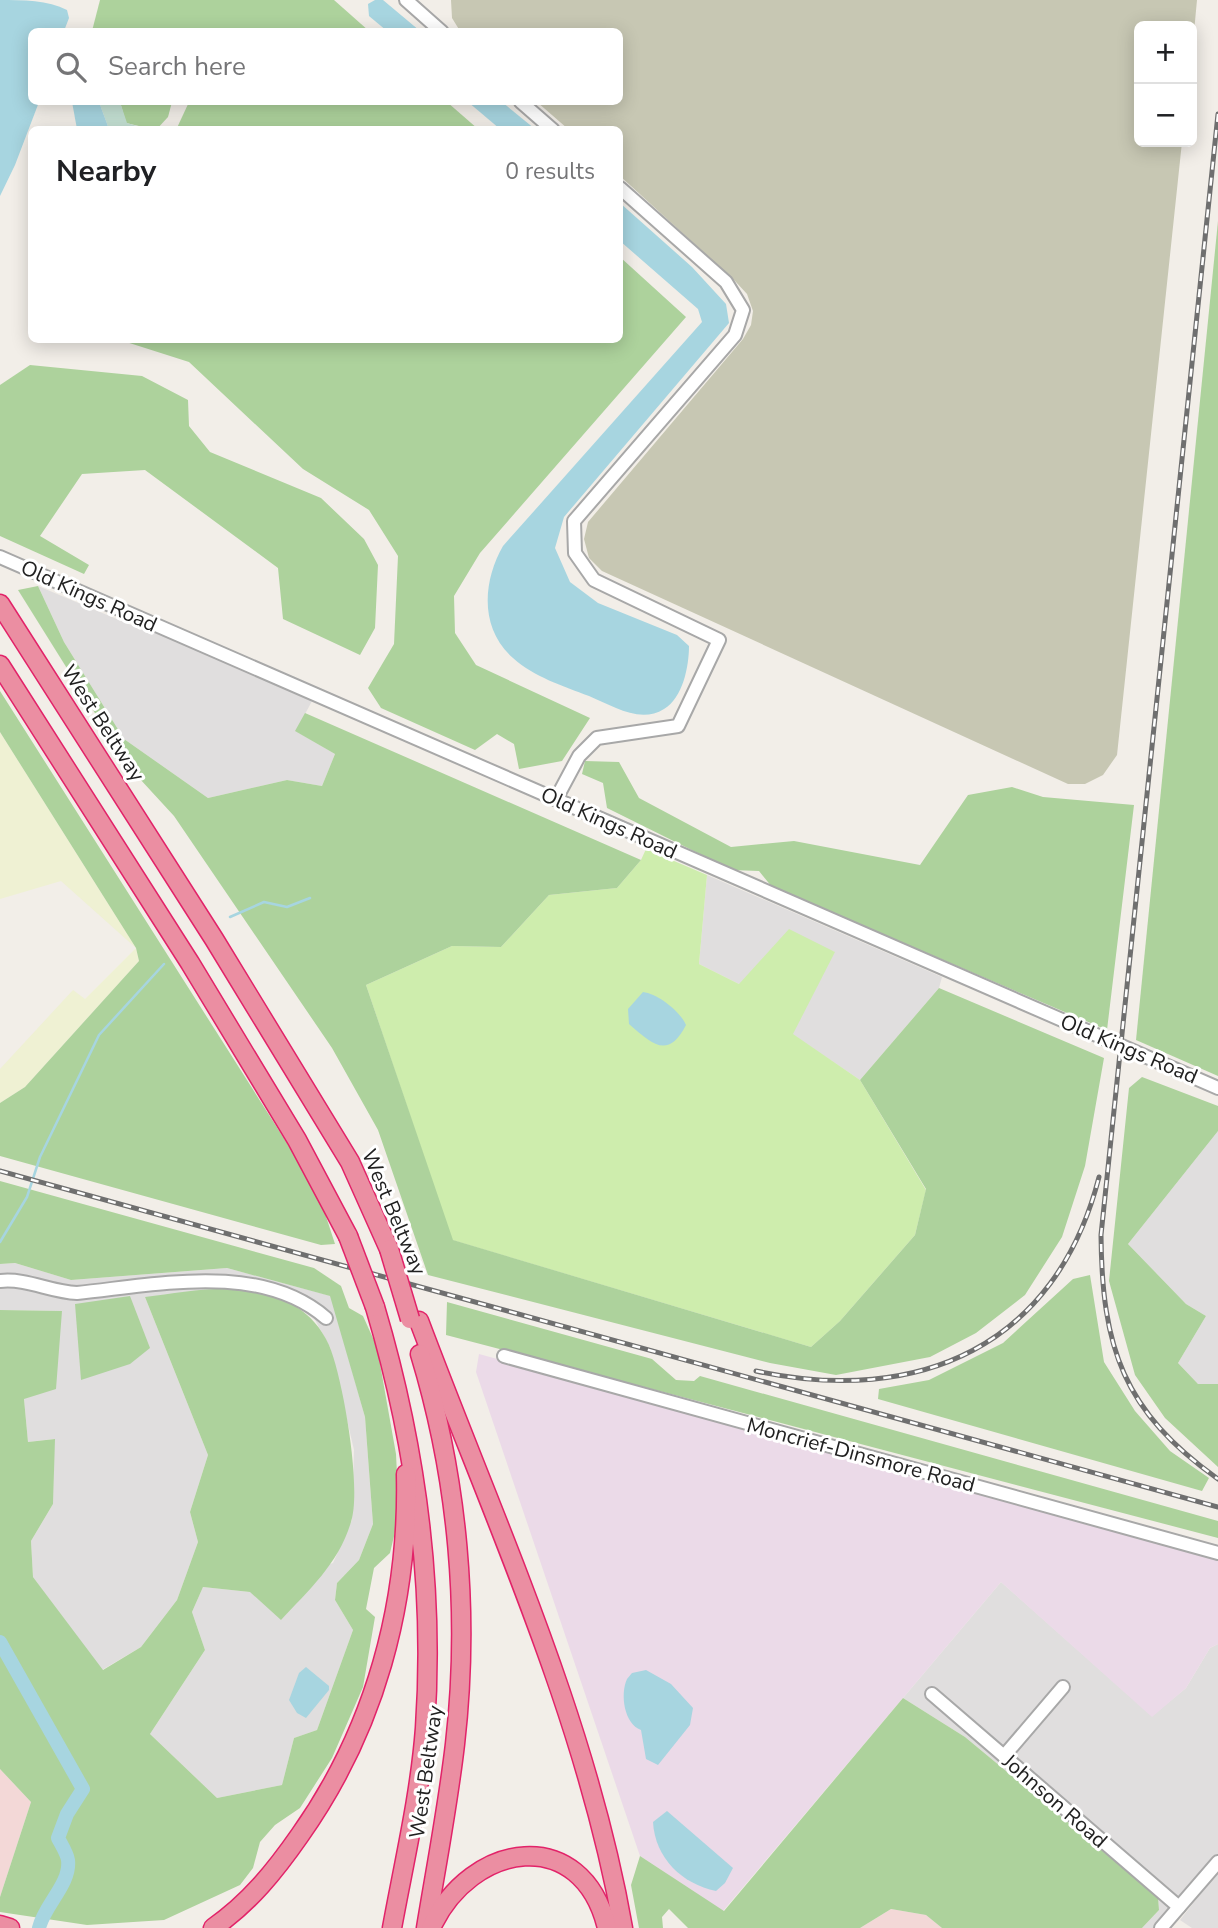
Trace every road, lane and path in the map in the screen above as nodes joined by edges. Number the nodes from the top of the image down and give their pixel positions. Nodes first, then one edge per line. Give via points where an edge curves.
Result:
1 (406, 0) edge
2 (438, 28) edge
3 (524, 105) edge
4 (548, 126) edge
5 (623, 191) edge
6 (3, 558) edge
7 (0, 604) edge
8 (0, 665) edge
9 (556, 799) junction
10 (1218, 1088) edge
11 (5, 1280) edge
12 (326, 1318) dead end
13 (415, 1320) junction
14 (503, 1356) dead end
15 (405, 1425) junction
16 (1218, 1553) edge
17 (1063, 1687) dead end
18 (932, 1694) dead end
19 (1004, 1756) junction
20 (1218, 1862) edge
21 (1179, 1907) junction
22 (0, 1925) edge
23 (10, 1928) edge
24 (213, 1928) edge
25 (392, 1928) edge
26 (428, 1928) edge
27 (607, 1928) edge
28 (623, 1928) edge
29 (1161, 1928) edge

1 - 2 street
3 - 4 street
5 - 9 street via 726,282 743,310 735,335 574,521 575,553 594,580 719,640 678,726 597,738 579,756
6 - 9 street, Old Kings Road
7 - 13 highway, West Beltway, bridge via 350,1162
8 - 15 highway, West Beltway, bridge via 297,1140 348,1236 375,1307
9 - 10 street, Old Kings Road
11 - 12 street via 77,1293 227,1281 307,1302
13 - 26 highway, West Beltway via 449,1474 461,1642 455,1744
13 - 28 highway via 576,1733 604,1834
14 - 16 street, Moncrief-Dinsmore Road
15 - 24 highway via 404,1556 396,1611 381,1673 361,1727 317,1812 293,1845 254,1894
15 - 25 highway, West Beltway via 418,1489 429,1651 425,1731
17 - 19 street
18 - 19 street, Johnson Road
19 - 21 street, Johnson Road
20 - 21 street
21 - 29 street
22 - 23 highway
26 - 27 highway via 462,1882 494,1861 522,1856 560,1864 584,1883 604,1913

